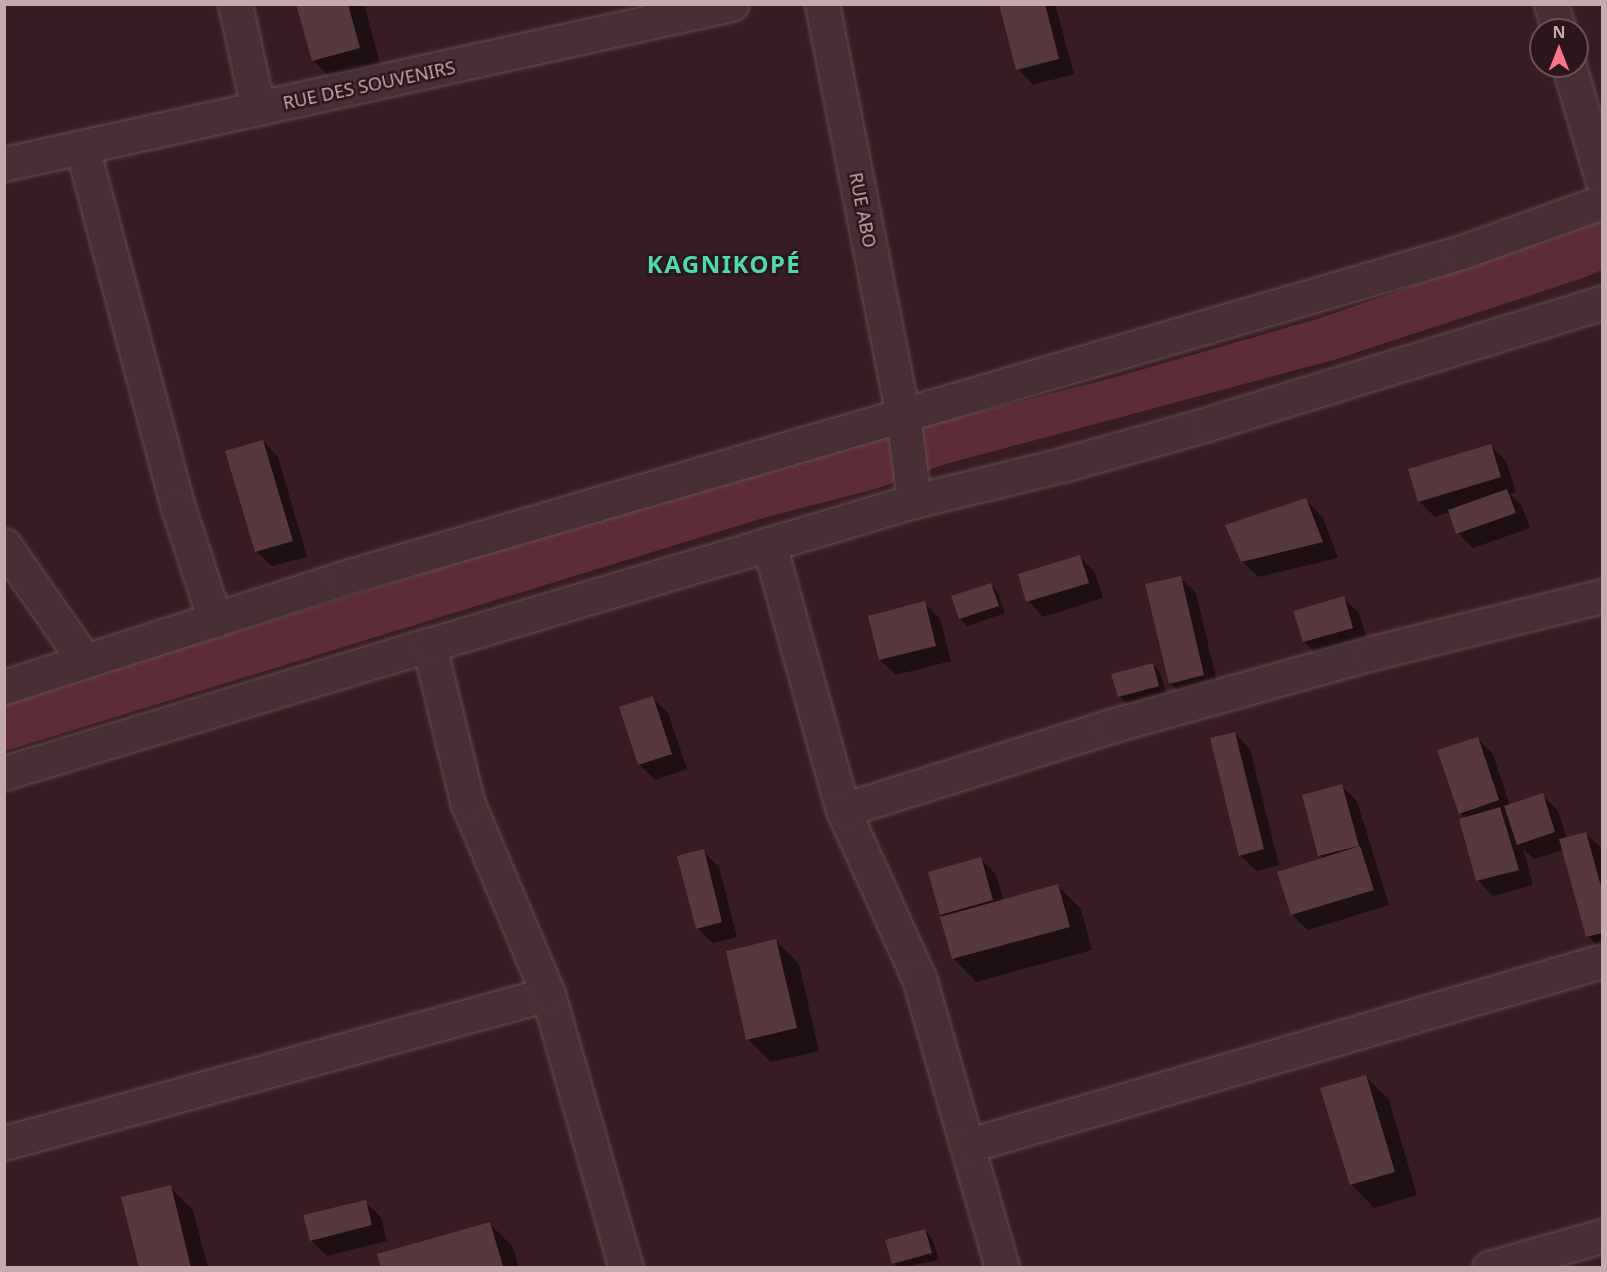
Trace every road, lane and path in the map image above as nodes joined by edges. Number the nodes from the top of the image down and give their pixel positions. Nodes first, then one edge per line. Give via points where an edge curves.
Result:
1 (235, 4) edge
2 (732, 4) edge
3 (822, 4) edge
4 (1573, 78) edge
5 (258, 109) junction
6 (82, 147) junction
7 (4, 164) edge
8 (1602, 179) edge
9 (1586, 213) edge
10 (1601, 292) edge
11 (903, 415) junction
12 (914, 501) junction
13 (769, 544) junction
14 (4, 545) edge
15 (1602, 596) edge
16 (215, 620) junction
17 (429, 645) junction
18 (85, 662) junction
19 (4, 687) edge
20 (4, 773) edge
21 (843, 810) junction
22 (1602, 962) edge
23 (548, 994) junction
24 (4, 1143) edge
25 (970, 1145) junction
26 (1602, 1236) edge
27 (626, 1268) edge
28 (1002, 1268) edge
29 (1489, 1268) edge

1 - 5 street
2 - 5 street, RUE DES SOUVENIRS
3 - 11 street, RUE ABO
4 - 8 street
5 - 6 street, RUE DES SOUVENIRS
6 - 7 street, RUE DES SOUVENIRS
6 - 16 street via 178,507
9 - 11 street via 1236,320
10 - 12 street via 1211,423
11 - 12 street, RUE ABO
11 - 16 street via 344,578
12 - 13 street
13 - 17 street
13 - 21 street
14 - 18 street
15 - 21 street via 1372,653 1111,726
16 - 18 street
17 - 20 street
17 - 23 street via 467,801
18 - 19 street
21 - 25 street via 919,978
22 - 25 street
23 - 24 street
23 - 27 street
25 - 28 street
26 - 29 street

